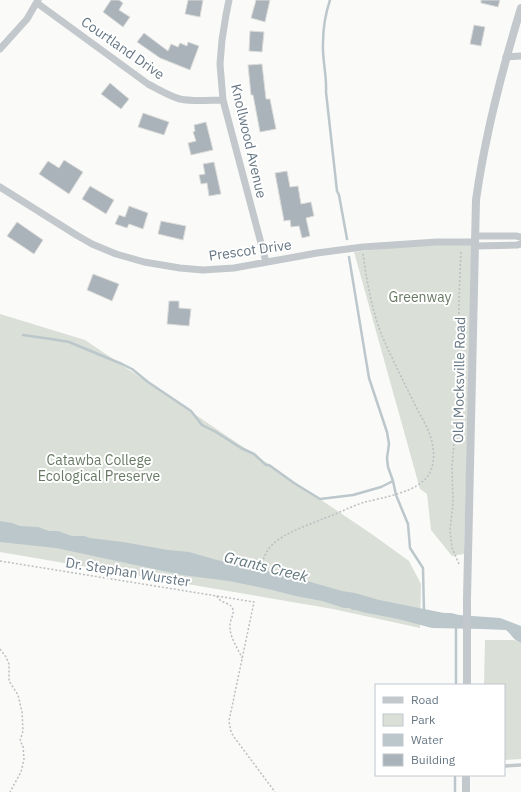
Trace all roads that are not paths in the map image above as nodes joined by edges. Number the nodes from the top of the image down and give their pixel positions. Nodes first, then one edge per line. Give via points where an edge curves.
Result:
1 (229, 0) edge
2 (38, 1) edge
3 (521, 8) edge
4 (0, 49) edge
5 (521, 56) edge
6 (506, 57) junction
7 (223, 100) junction
8 (0, 187) edge
9 (521, 237) edge
10 (475, 241) junction
11 (521, 244) edge
12 (266, 262) junction
13 (467, 684) edge
14 (505, 766) edge
15 (521, 766) edge
16 (466, 776) edge
17 (466, 792) edge

1 - 7 street, Knollwood Avenue via 220,64
2 - 4 street
2 - 7 street, Courtland Drive via 148,84 178,98
3 - 6 street, Old Mocksville Road
5 - 6 street
6 - 10 street, Old Mocksville Road via 481,167 476,200
7 - 12 street, Knollwood Avenue
8 - 12 street, Prescot Drive via 92,244 144,262 203,270
9 - 10 street
10 - 11 street
10 - 12 street, Prescot Drive via 363,247
10 - 13 street, Old Mocksville Road
14 - 15 lane
16 - 17 street

